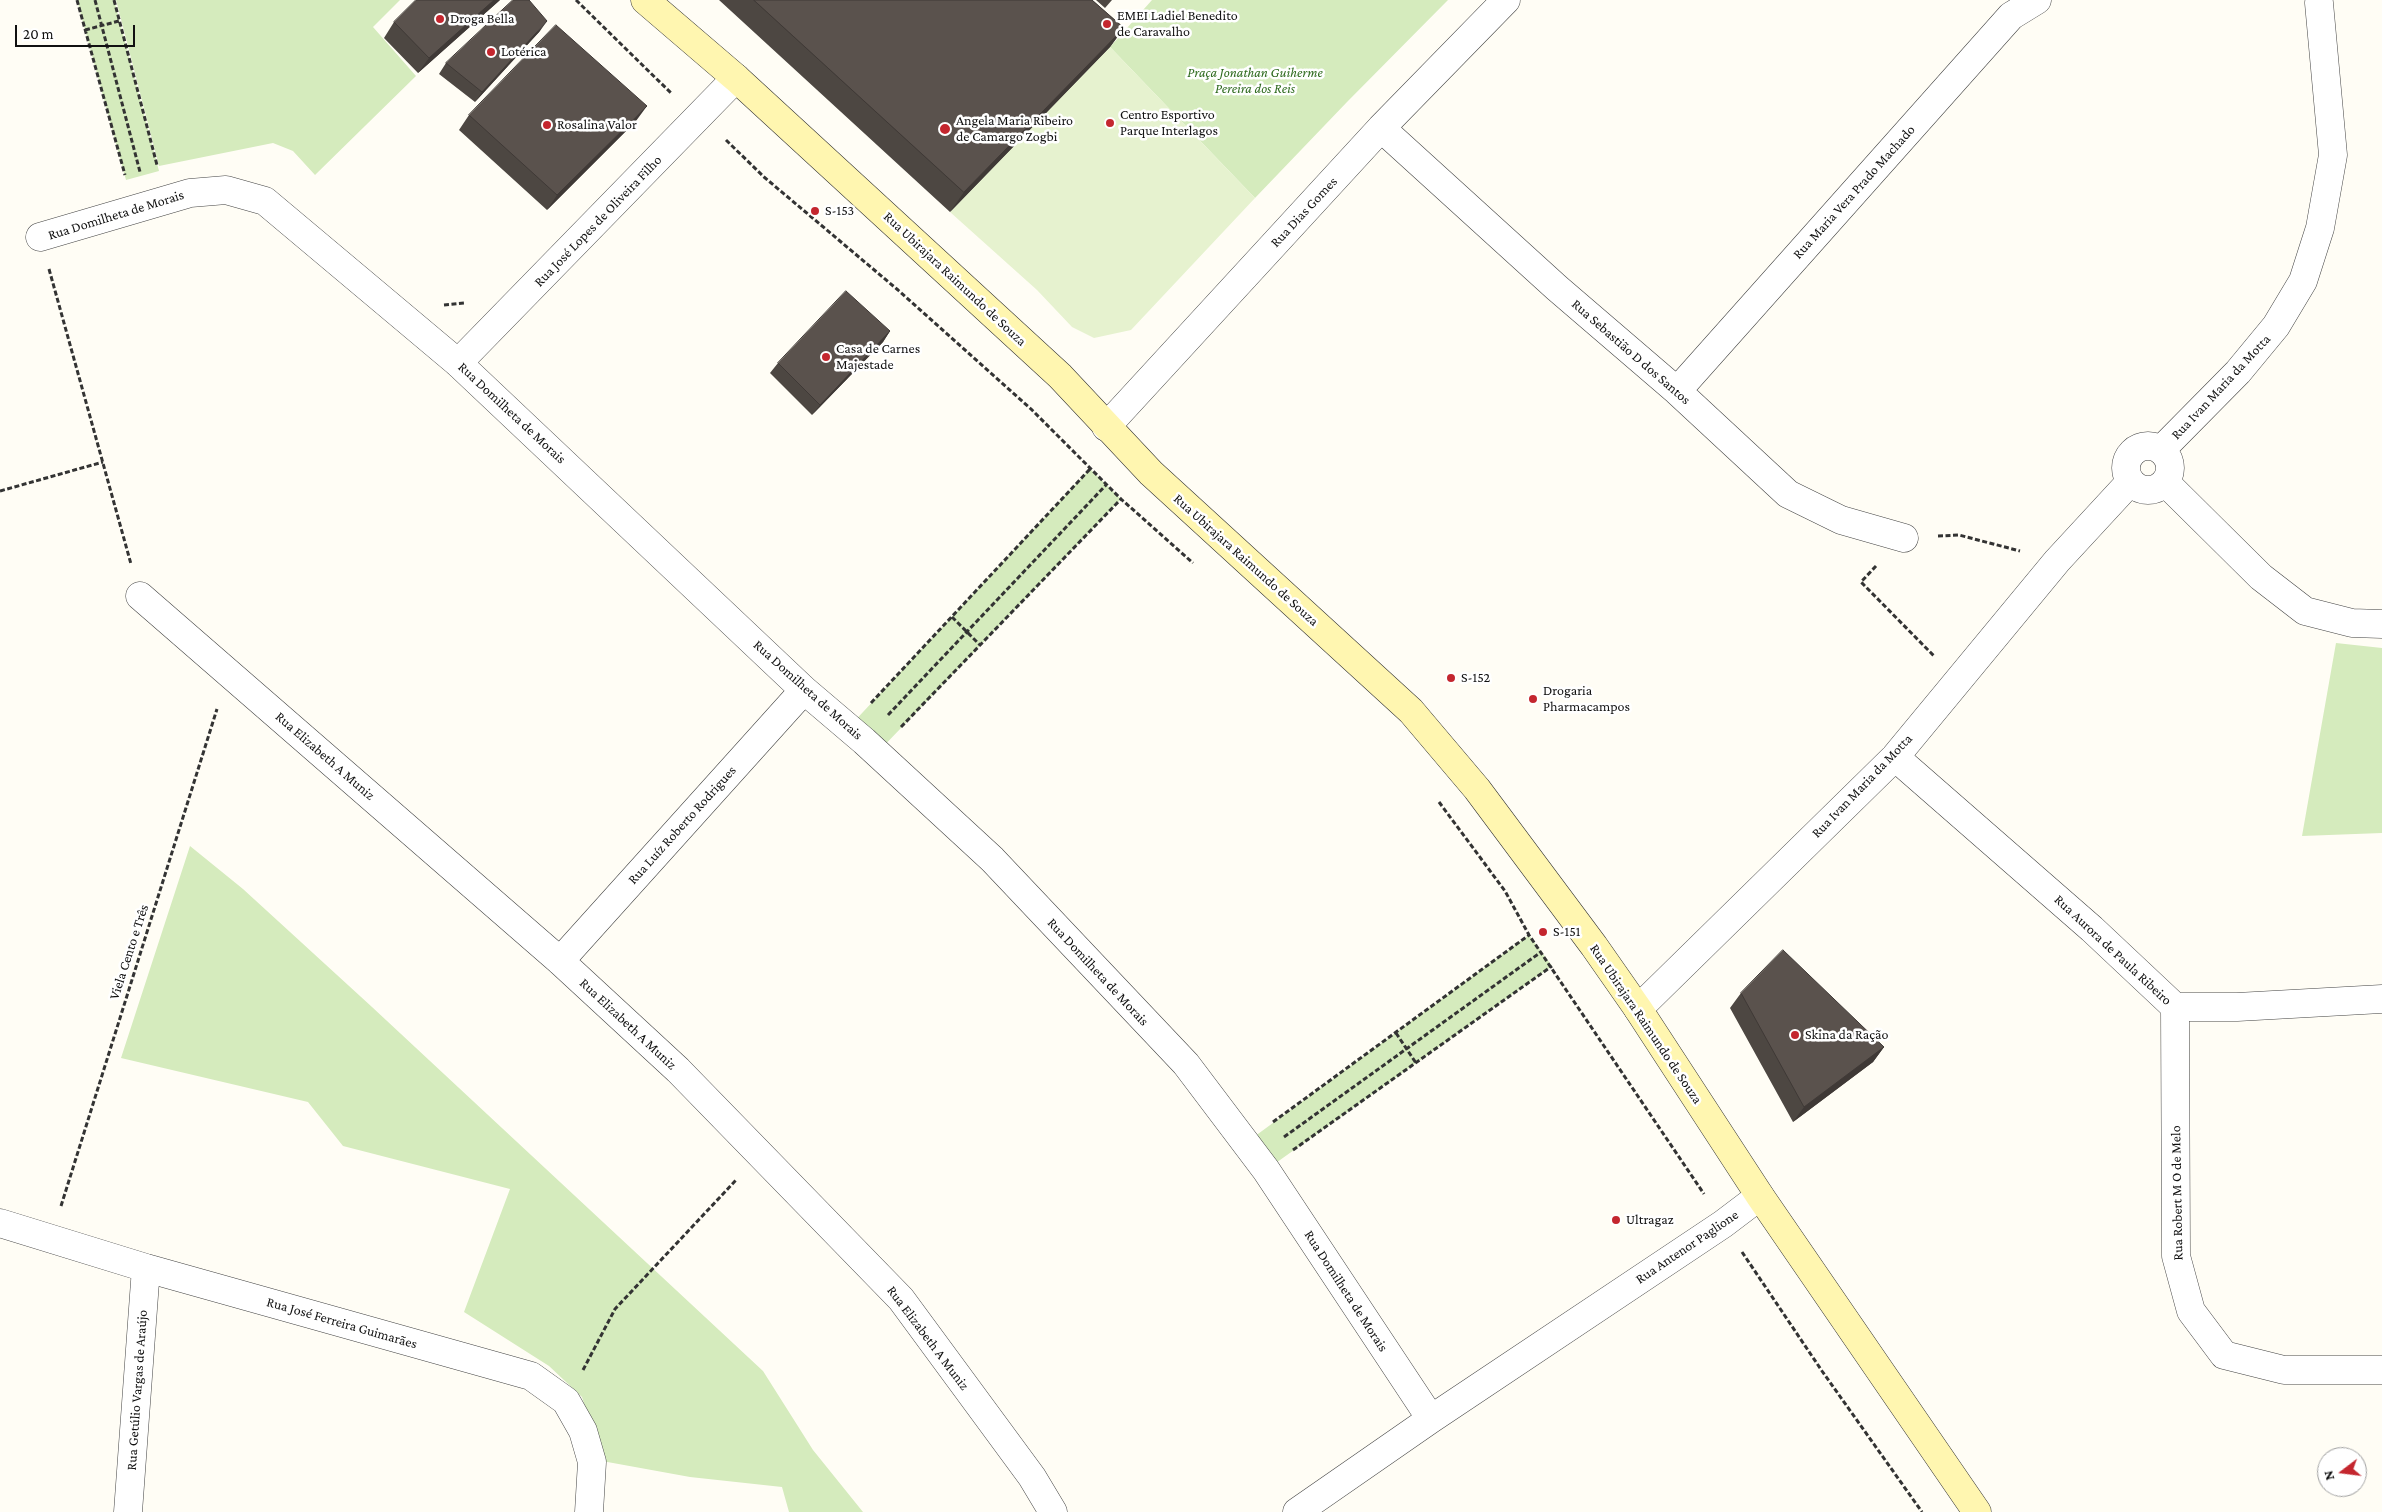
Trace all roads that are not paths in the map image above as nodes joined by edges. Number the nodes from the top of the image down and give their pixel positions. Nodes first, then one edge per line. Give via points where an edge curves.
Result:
1 (645, 0) edge
2 (1506, 0) edge
3 (2038, 0) edge
4 (2320, 1) edge
5 (736, 78) junction
6 (1381, 128) junction
7 (40, 237) road end
8 (458, 362) junction
9 (1677, 391) junction
10 (1106, 427) junction
11 (2161, 450) junction
12 (2130, 482) junction
13 (2166, 482) junction
14 (1904, 538) road end
15 (140, 596) road end
16 (2382, 624) edge
17 (804, 690) junction
18 (1894, 757) junction
19 (560, 961) junction
20 (2382, 999) edge
21 (2175, 1007) junction
22 (1638, 1009) junction
23 (1760, 1196) junction
24 (0, 1222) edge
25 (146, 1268) junction
26 (2382, 1370) edge
27 (1431, 1419) junction
28 (1975, 1511) edge
29 (128, 1512) edge
30 (589, 1512) edge
31 (1054, 1512) edge
32 (1297, 1512) edge

1 - 5 main road, Rua Ubirajara Raimundo de Souza
2 - 6 street, Rua Dias Gomes
3 - 9 street, Rua Maria Vera Prado Machado via 2011,16
4 - 11 street, Rua Ivan Maria da Motta via 2332,155 2320,228 2303,280 2276,326 2251,357
5 - 8 street, Rua José Lopes de Oliveira Filho
5 - 10 main road, Rua Ubirajara Raimundo de Souza via 1060,376
6 - 9 street, Rua Sebastião D dos Santos via 1557,288
6 - 10 street, Rua Dias Gomes
7 - 8 street, Rua Domilheta de Morais via 190,193 226,190 265,201
8 - 17 street, Rua Domilheta de Morais
9 - 14 street, Rua Sebastião D dos Santos via 1788,494 1841,520
10 - 22 main road, Rua Ubirajara Raimundo de Souza via 1411,711 1477,789
11 - 12 street via 2148,445 2133,450 2126,464
11 - 13 street via 2170,468
12 - 13 street via 2147,490
12 - 18 street, Rua Ivan Maria da Motta via 2057,562
13 - 16 street via 2261,577 2305,611 2352,622
15 - 19 street, Rua Elizabeth A Muniz
17 - 19 street, Rua Luíz Roberto Rodrigues
17 - 27 street, Rua Domilheta de Morais via 992,859 1186,1064 1257,1156
18 - 21 street, Rua Aurora de Paula Ribeiro via 2092,929
18 - 22 street, Rua Ivan Maria da Motta
19 - 31 street, Rua Elizabeth A Muniz via 678,1070 902,1299
20 - 21 street, Rua Aurora de Paula Ribeiro
21 - 26 street, Rua Robert M O de Melo via 2176,1256 2191,1312 2224,1355 2284,1370
22 - 23 main road, Rua Ubirajara Raimundo de Souza
23 - 27 street, Rua Antenor Paglione
23 - 28 main road
24 - 25 street, Rua José Ferreira Guimarães
25 - 29 street, Rua Getúlio Vargas de Araújo
25 - 30 street, Rua José Ferreira Guimarães via 531,1376 566,1401 583,1431 592,1462
27 - 32 street, Rua Antenor Paglione

